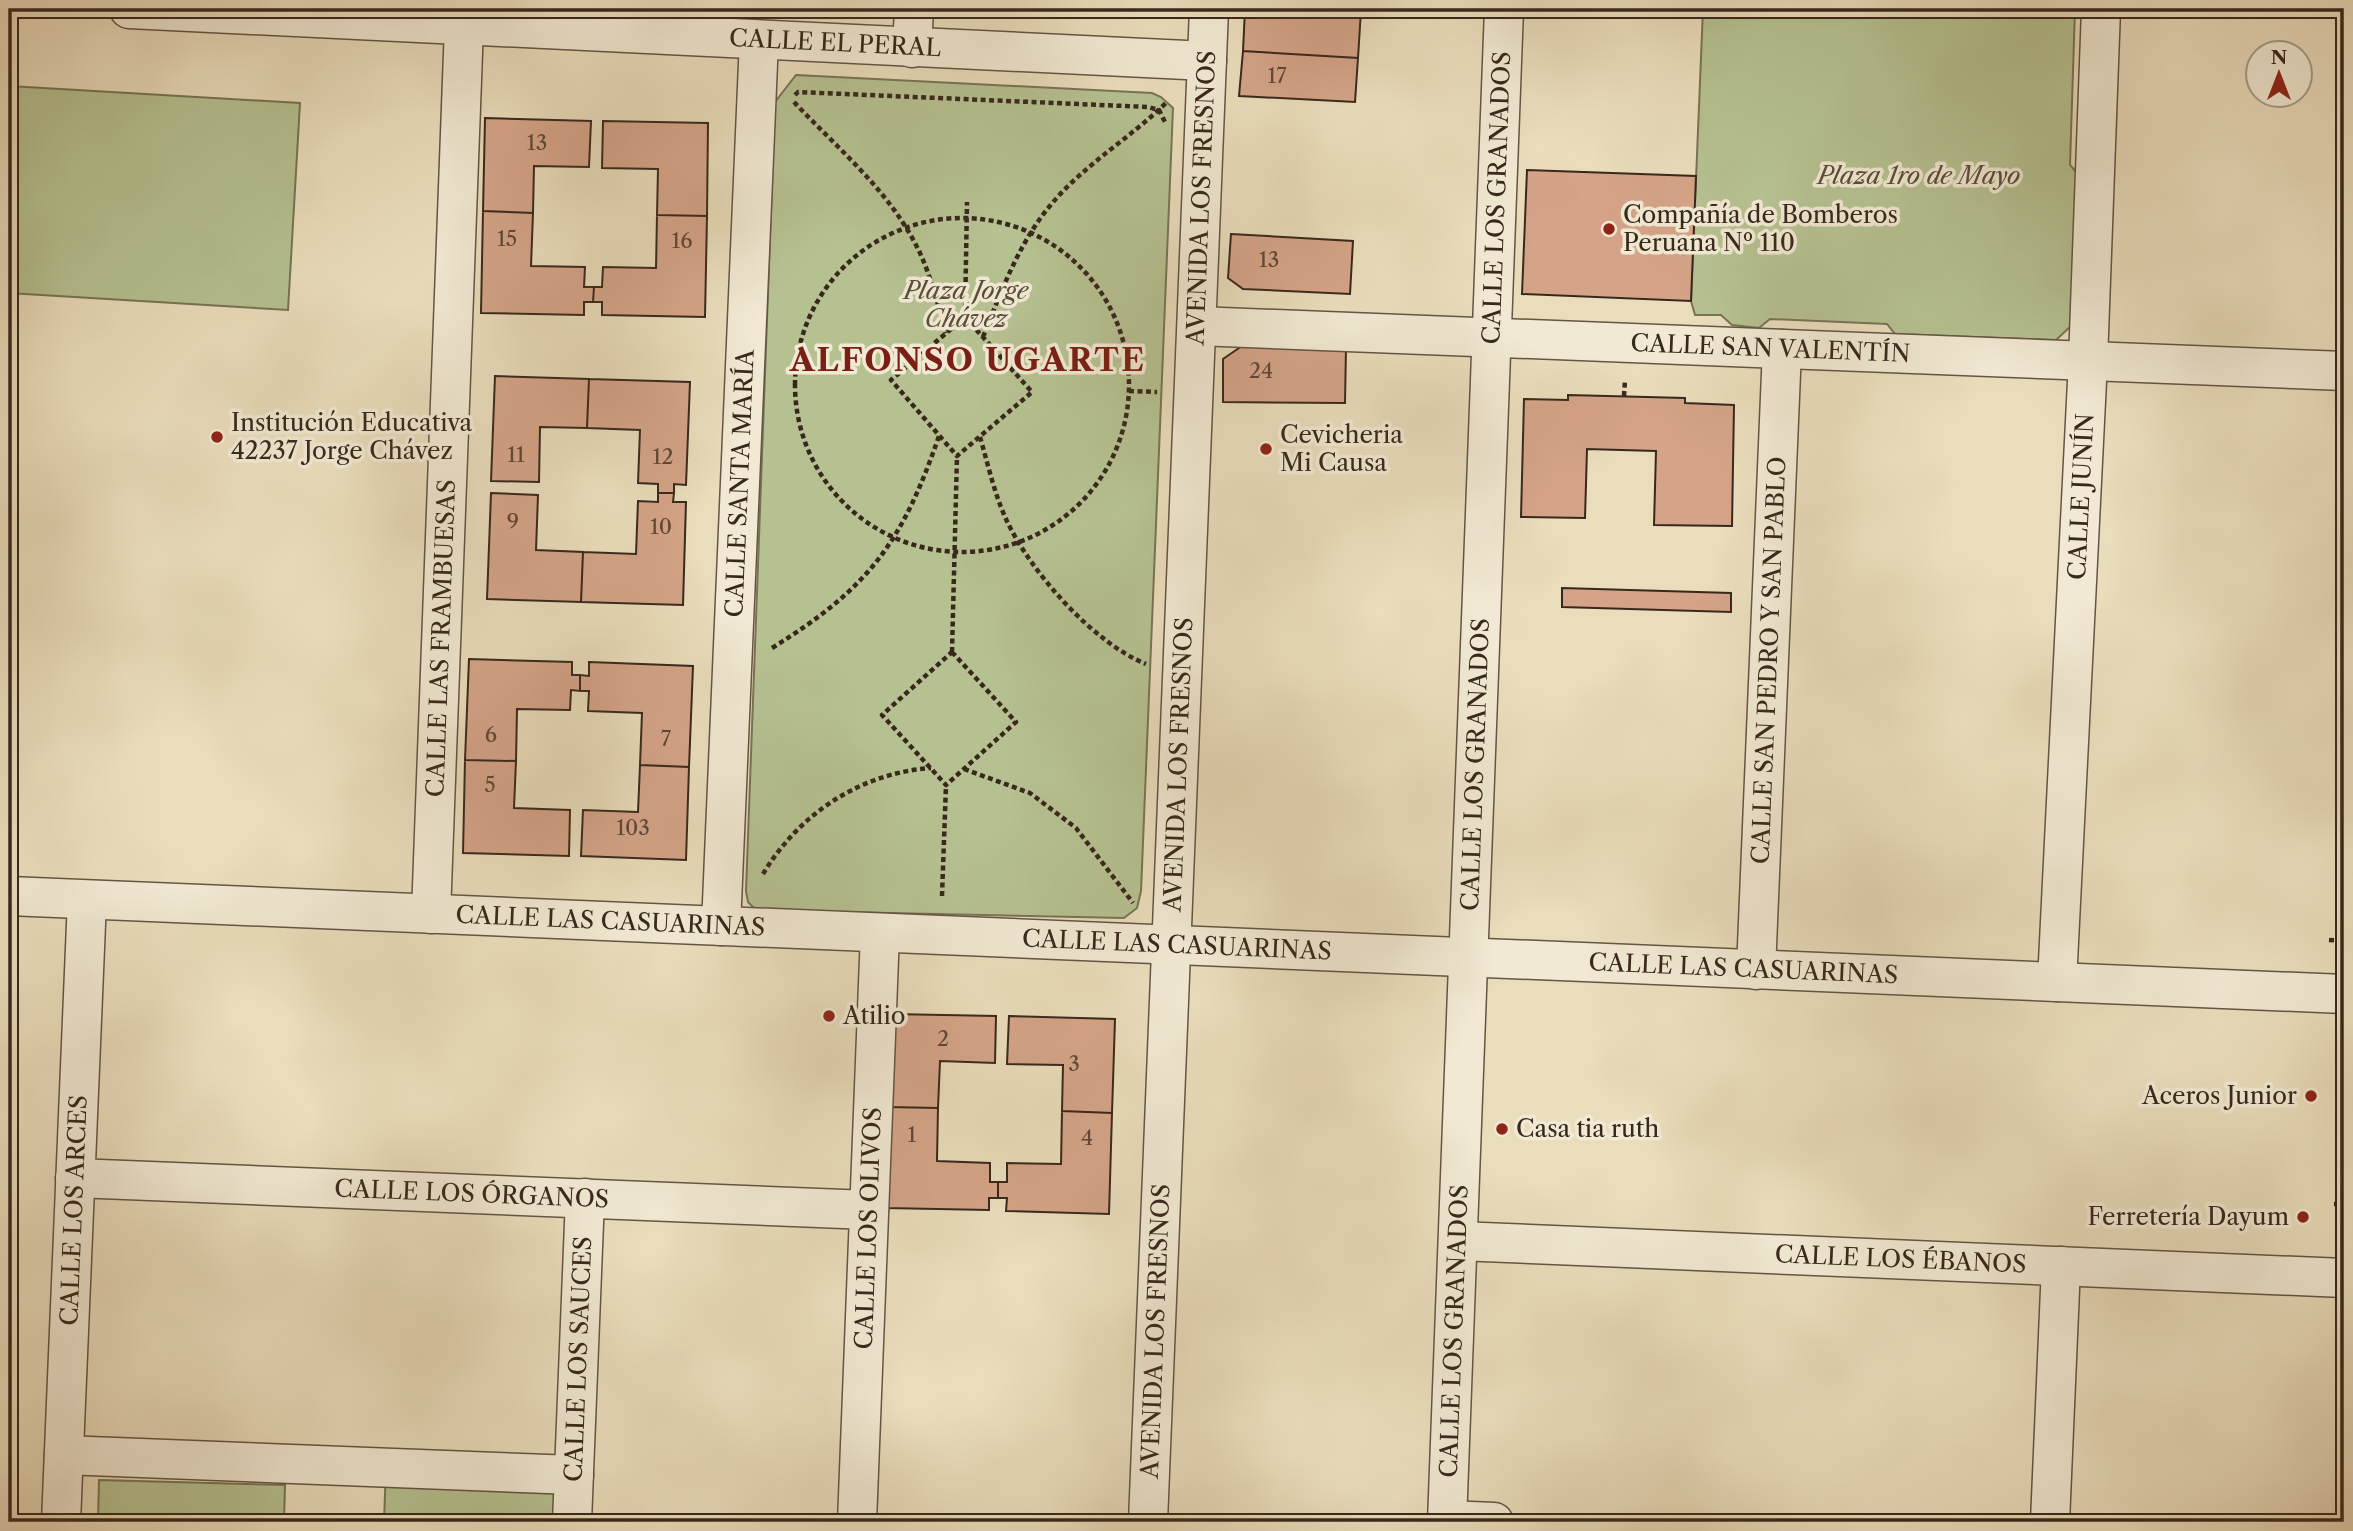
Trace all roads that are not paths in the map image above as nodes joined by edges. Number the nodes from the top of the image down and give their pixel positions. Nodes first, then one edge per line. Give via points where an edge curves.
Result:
1 (129, 9) edge
2 (914, 9) edge
3 (1209, 9) edge
4 (1504, 9) edge
5 (2101, 9) edge
6 (464, 26) junction
7 (759, 40) junction
8 (912, 48) junction
9 (1207, 61) junction
10 (1197, 326) junction
11 (1492, 338) junction
12 (1782, 349) junction
13 (2088, 361) junction
14 (2344, 371) edge
15 (9, 897) edge
16 (86, 900) junction
17 (431, 914) junction
18 (721, 926) junction
19 (880, 933) junction
20 (1172, 945) junction
21 (1468, 957) junction
22 (1756, 971) junction
23 (2057, 982) junction
24 (2344, 993) edge
25 (75, 1178) junction
26 (585, 1198) junction
27 (870, 1210) junction
28 (1458, 1241) junction
29 (2061, 1266) junction
30 (2344, 1278) edge
31 (64, 1455) junction
32 (574, 1475) junction
33 (1447, 1521) edge
34 (61, 1522) edge
35 (572, 1522) edge
36 (857, 1522) edge
37 (1148, 1522) edge
38 (1494, 1522) edge
39 (2050, 1522) edge

1 - 6 street, CALLE EL PERAL
2 - 8 street
3 - 9 street, AVENIDA LOS FRESNOS
4 - 11 street, CALLE LOS GRANADOS
5 - 13 street, CALLE JUNÍN
6 - 7 street, CALLE EL PERAL
6 - 17 street, CALLE LAS FRAMBUESAS
7 - 8 street, CALLE EL PERAL
7 - 18 street, CALLE SANTA MARÍA
8 - 9 street, CALLE EL PERAL
9 - 10 street, AVENIDA LOS FRESNOS
10 - 11 street, CALLE SAN VALENTÍN
10 - 20 street, AVENIDA LOS FRESNOS
11 - 12 street, CALLE SAN VALENTÍN
11 - 21 street, CALLE LOS GRANADOS
12 - 13 street, CALLE SAN VALENTÍN
12 - 22 street, CALLE SAN PEDRO Y SAN PABLO
13 - 14 street, CALLE SAN VALENTÍN
13 - 23 street, CALLE JUNÍN
15 - 16 street, CALLE LAS CASUARINAS
16 - 17 street, CALLE LAS CASUARINAS
16 - 25 street, CALLE LOS ARCES
17 - 18 street, CALLE LAS CASUARINAS
18 - 19 street, CALLE LAS CASUARINAS
19 - 20 street, CALLE LAS CASUARINAS
19 - 27 street, CALLE LOS OLIVOS
20 - 21 street, CALLE LAS CASUARINAS
20 - 37 street, AVENIDA LOS FRESNOS
21 - 22 street, CALLE LAS CASUARINAS
21 - 28 street, CALLE LOS GRANADOS
22 - 23 street, CALLE LAS CASUARINAS
23 - 24 street, CALLE LAS CASUARINAS
25 - 26 street, CALLE LOS ÓRGANOS
25 - 31 street, CALLE LOS ARCES
26 - 27 street, CALLE LOS ÓRGANOS
26 - 32 street, CALLE LOS SAUCES
27 - 36 street, CALLE LOS OLIVOS
28 - 29 street, CALLE LOS ÉBANOS
28 - 33 street, CALLE LOS GRANADOS
29 - 30 street, CALLE LOS ÉBANOS
29 - 39 street
31 - 32 street
31 - 34 street, CALLE LOS ARCES
32 - 35 street, CALLE LOS SAUCES
33 - 38 street

